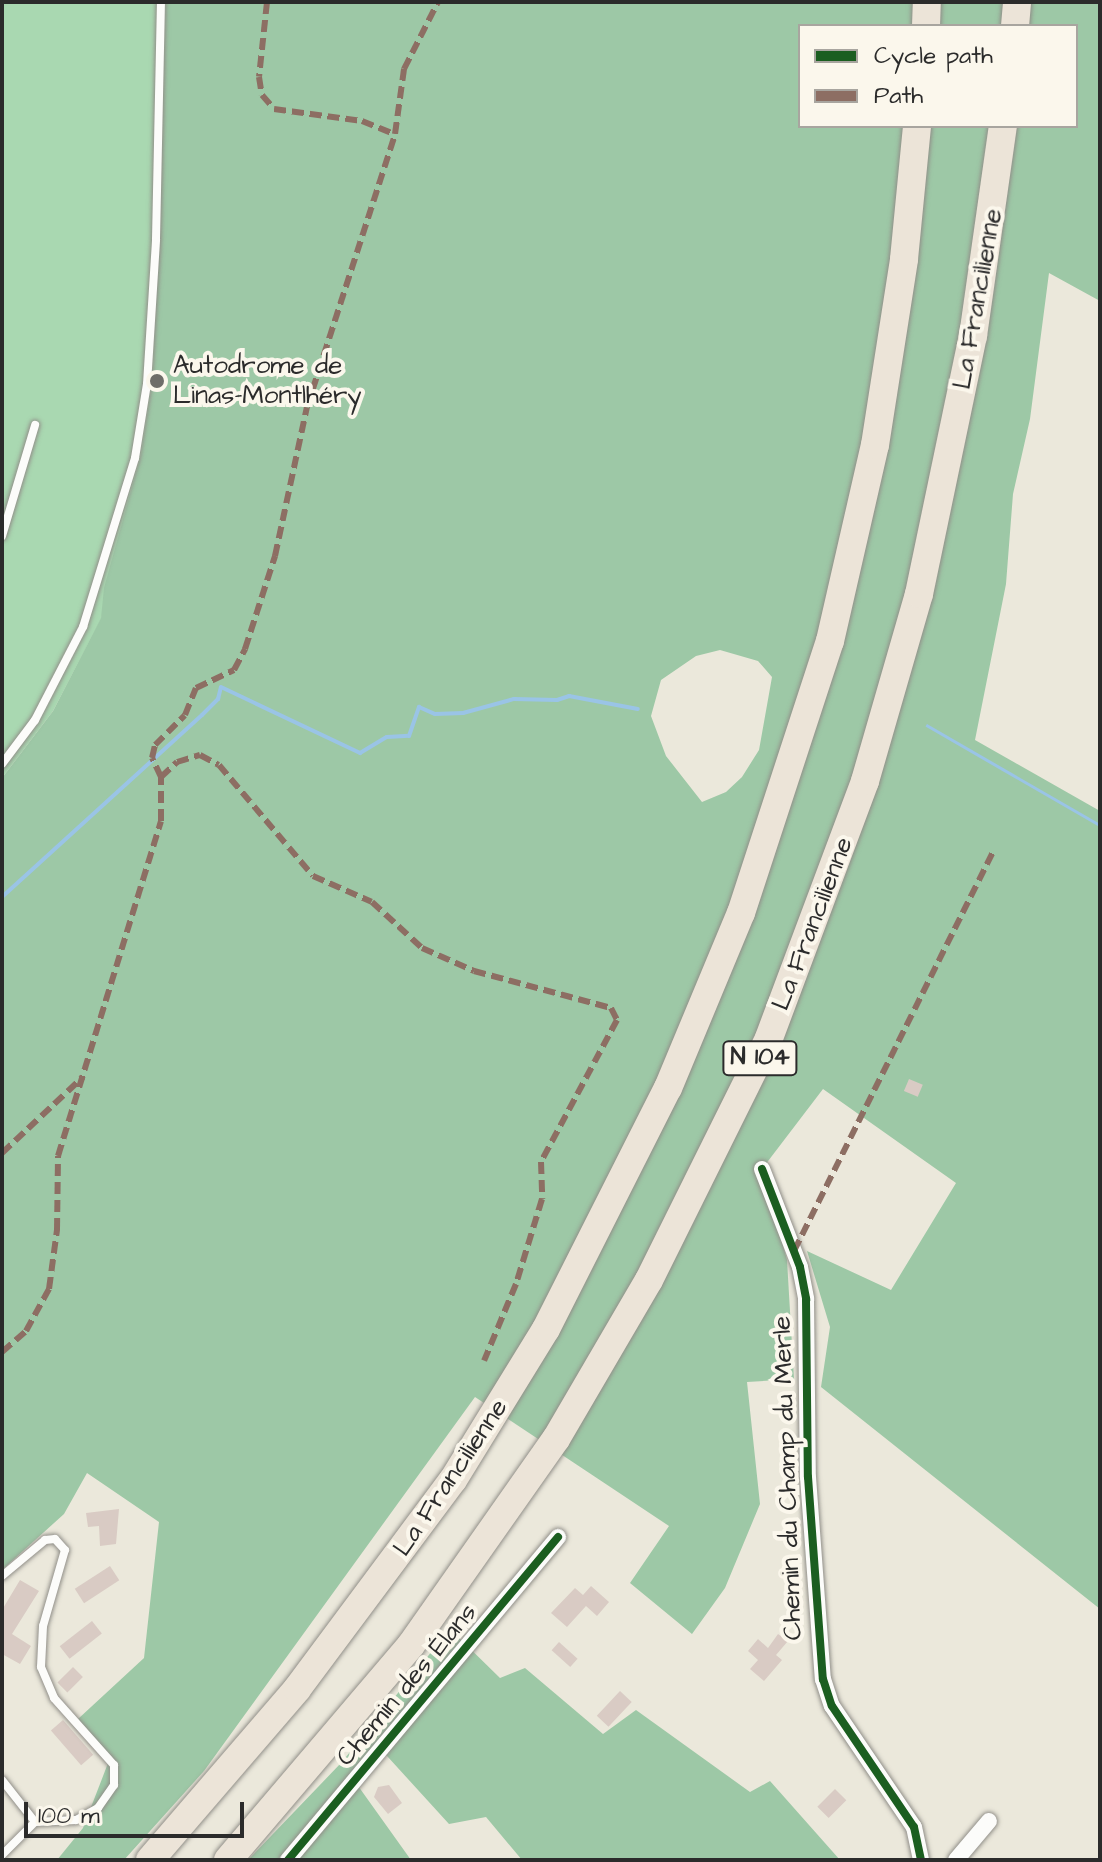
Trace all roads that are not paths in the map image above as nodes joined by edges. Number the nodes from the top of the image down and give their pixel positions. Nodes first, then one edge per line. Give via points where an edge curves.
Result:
1 (161, 2) edge
2 (927, 2) edge
3 (1017, 2) edge
4 (926, 24) edge
5 (1015, 24) edge
6 (917, 128) edge
7 (1003, 128) edge
8 (35, 425) dead end
9 (2, 536) edge
10 (51, 667) dead end
11 (62, 673) junction
12 (2, 764) edge
13 (762, 1169) dead end
14 (558, 1537) dead end
15 (2, 1576) edge
16 (2, 1780) edge
17 (989, 1821) dead end
18 (35, 1822) junction
19 (2, 1855) edge
20 (150, 1860) edge
21 (228, 1860) edge
22 (288, 1860) edge
23 (921, 1860) edge
24 (956, 1860) edge

1 - 11 lane via 147,384 116,533
2 - 4 highway
3 - 5 highway
6 - 20 highway, La Francilienne / N 104 via 904,259 875,445 830,641 741,913 668,1088 546,1329 453,1480 297,1689
7 - 21 highway, La Francilienne / N 104 via 973,336 919,594 865,781 769,1038 657,1267 548,1451 411,1645
8 - 9 lane
10 - 11 lane
11 - 12 lane
13 - 23 street, Chemin du Champ du Merle via 800,1267 806,1299 808,1477 823,1679 832,1706 914,1827
14 - 22 street, Chemin des Élans
15 - 18 lane via 45,1540 55,1539 65,1550 43,1626 41,1667 54,1698 114,1765 114,1785 98,1808 76,1820
16 - 18 lane
17 - 24 street
18 - 19 lane

